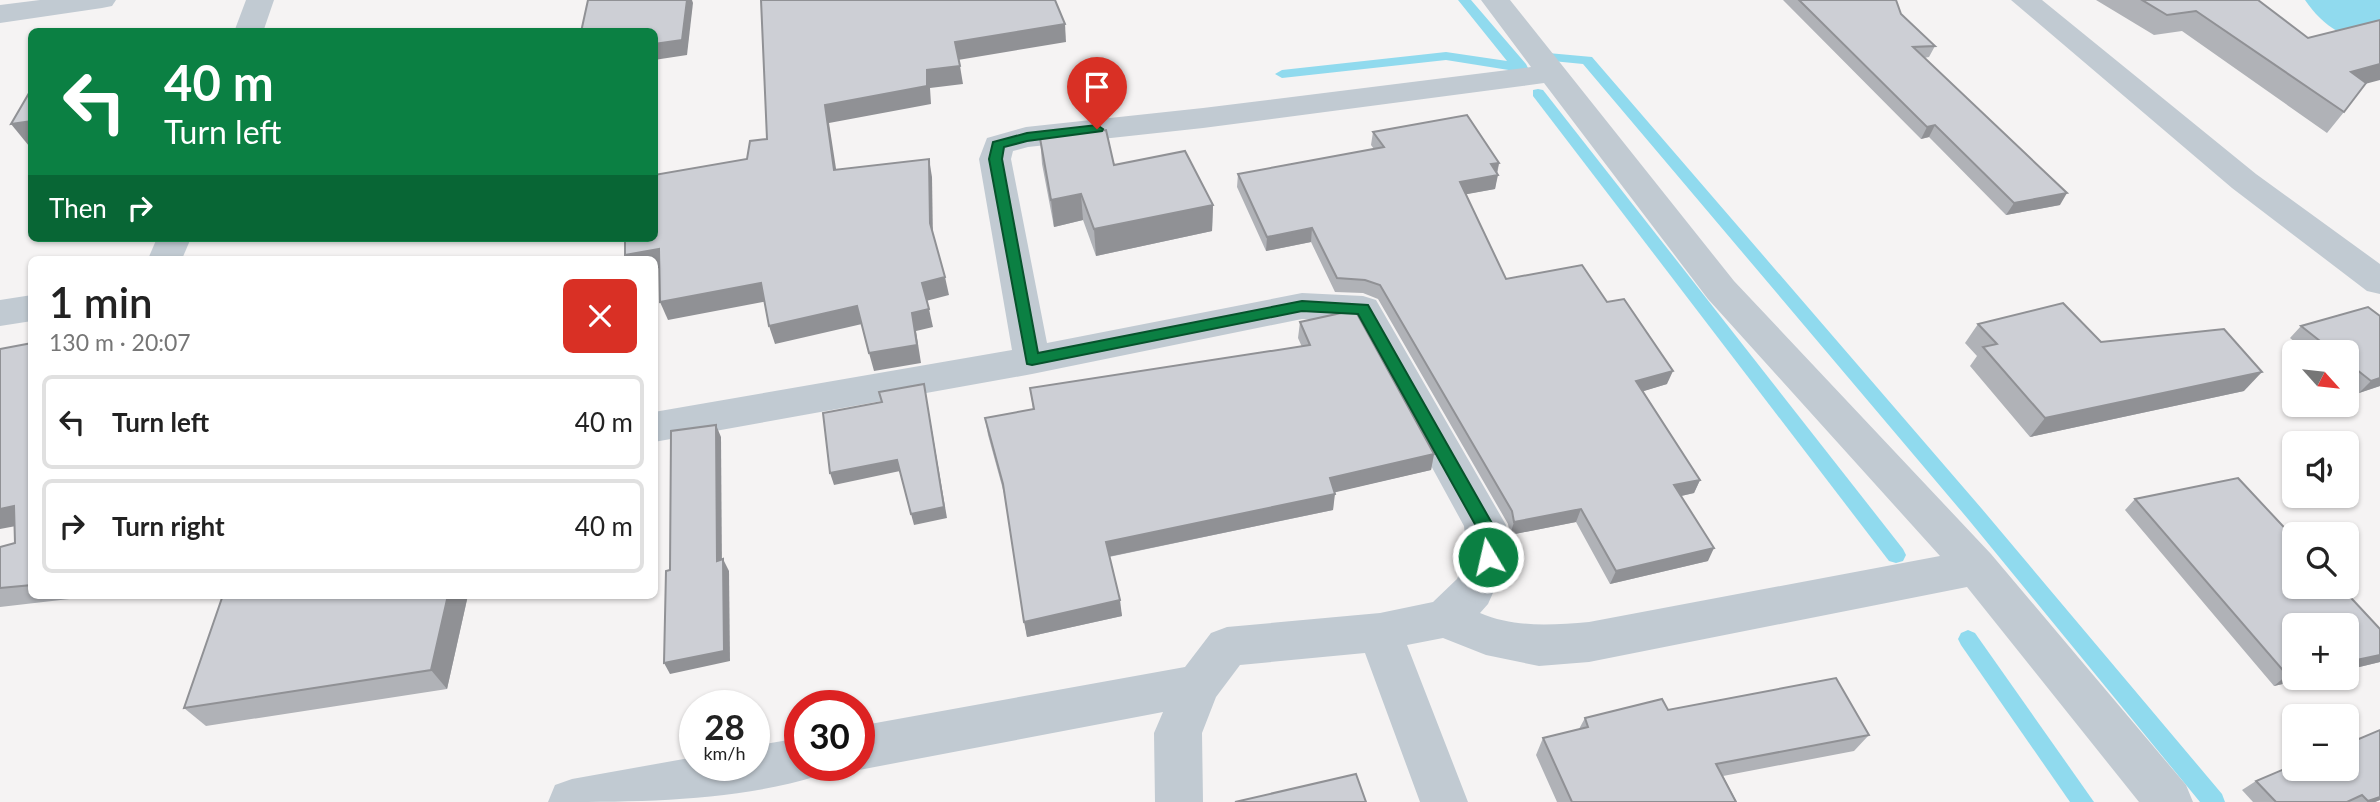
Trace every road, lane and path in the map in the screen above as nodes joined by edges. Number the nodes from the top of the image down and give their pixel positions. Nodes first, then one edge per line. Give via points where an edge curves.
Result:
1 (102, 0) edge
2 (260, 0) edge
3 (1494, 0) edge
4 (2025, 0) edge
5 (0, 15) edge
6 (250, 28) edge
7 (1551, 73) junction
8 (2380, 282) edge
9 (28, 309) edge
10 (0, 313) edge
11 (1032, 360) junction
12 (658, 426) edge
13 (1976, 567) junction
14 (1445, 618) junction
15 (1380, 632) junction
16 (1198, 685) junction
17 (875, 745) edge
18 (784, 763) edge
19 (572, 802) edge
20 (1179, 802) edge
21 (1444, 802) edge
22 (2169, 802) edge

1 - 5 street
2 - 6 street
3 - 7 street
4 - 8 street via 2244,181
7 - 11 street via 1027,137 998,145 995,159
7 - 13 street via 1721,290
9 - 10 street
11 - 12 street
11 - 14 street via 1302,306 1363,309 1485,525 1488,557 1474,591
13 - 14 street via 1576,643 1539,646 1486,636
13 - 22 street
14 - 15 street
15 - 16 street via 1227,646
15 - 21 street
16 - 17 street
16 - 20 street via 1178,733
18 - 19 street

